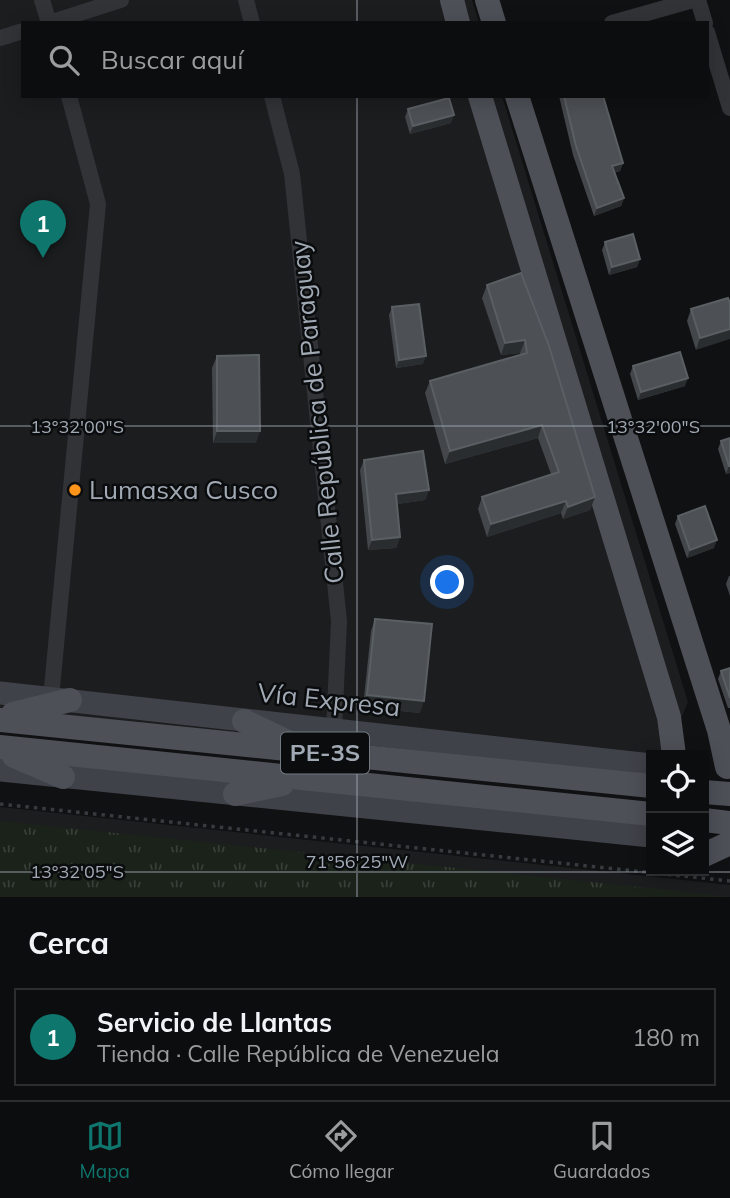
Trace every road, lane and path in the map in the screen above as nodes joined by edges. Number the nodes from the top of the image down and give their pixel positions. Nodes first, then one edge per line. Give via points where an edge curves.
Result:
1 (42, 0) edge
2 (121, 0) edge
3 (246, 0) edge
4 (452, 0) edge
5 (487, 0) edge
6 (695, 0) edge
7 (48, 21) edge
8 (55, 21) edge
9 (251, 21) edge
10 (457, 21) edge
11 (493, 21) edge
12 (619, 21) edge
13 (704, 21) edge
14 (21, 32) edge
15 (0, 38) edge
16 (709, 39) edge
17 (70, 98) edge
18 (273, 98) edge
19 (481, 98) edge
20 (518, 98) edge
21 (730, 108) edge
22 (0, 693) edge
23 (60, 699) junction
24 (0, 719) edge
25 (244, 721) junction
26 (334, 730) junction
27 (0, 749) edge
28 (673, 750) edge
29 (306, 751) junction
30 (709, 760) edge
31 (646, 764) edge
32 (728, 769) edge
33 (0, 770) edge
34 (63, 777) junction
35 (306, 779) junction
36 (646, 785) edge
37 (709, 792) edge
38 (235, 794) junction
39 (730, 794) edge
40 (0, 804) edge
41 (646, 822) edge
42 (646, 823) edge
43 (709, 824) edge
44 (730, 839) edge
45 (709, 852) edge
46 (730, 881) edge

1 - 7 street
2 - 8 street
3 - 9 street
4 - 10 main road
5 - 11 main road
6 - 12 street
6 - 13 street
14 - 15 street
16 - 21 street
17 - 23 street via 98,204
18 - 26 street, Calle República de Paraguay via 292,174 339,621
19 - 28 main road via 669,717
20 - 32 main road
22 - 23 main road, Vía Expresa / PE-3S
23 - 24 main road
23 - 25 main road, Vía Expresa / PE-3S
24 - 29 main road, Vía Expresa / PE-3S
25 - 26 main road, Vía Expresa / PE-3S
25 - 29 main road
26 - 31 main road, Vía Expresa / PE-3S
27 - 34 main road
27 - 35 main road, PE-3S
29 - 36 main road, Vía Expresa / PE-3S
30 - 32 main road
33 - 34 main road, PE-3S
34 - 38 main road, PE-3S
35 - 38 main road
35 - 41 main road, PE-3S
37 - 39 main road
38 - 42 main road, PE-3S
40 - 46 path
43 - 44 main road
44 - 45 main road

